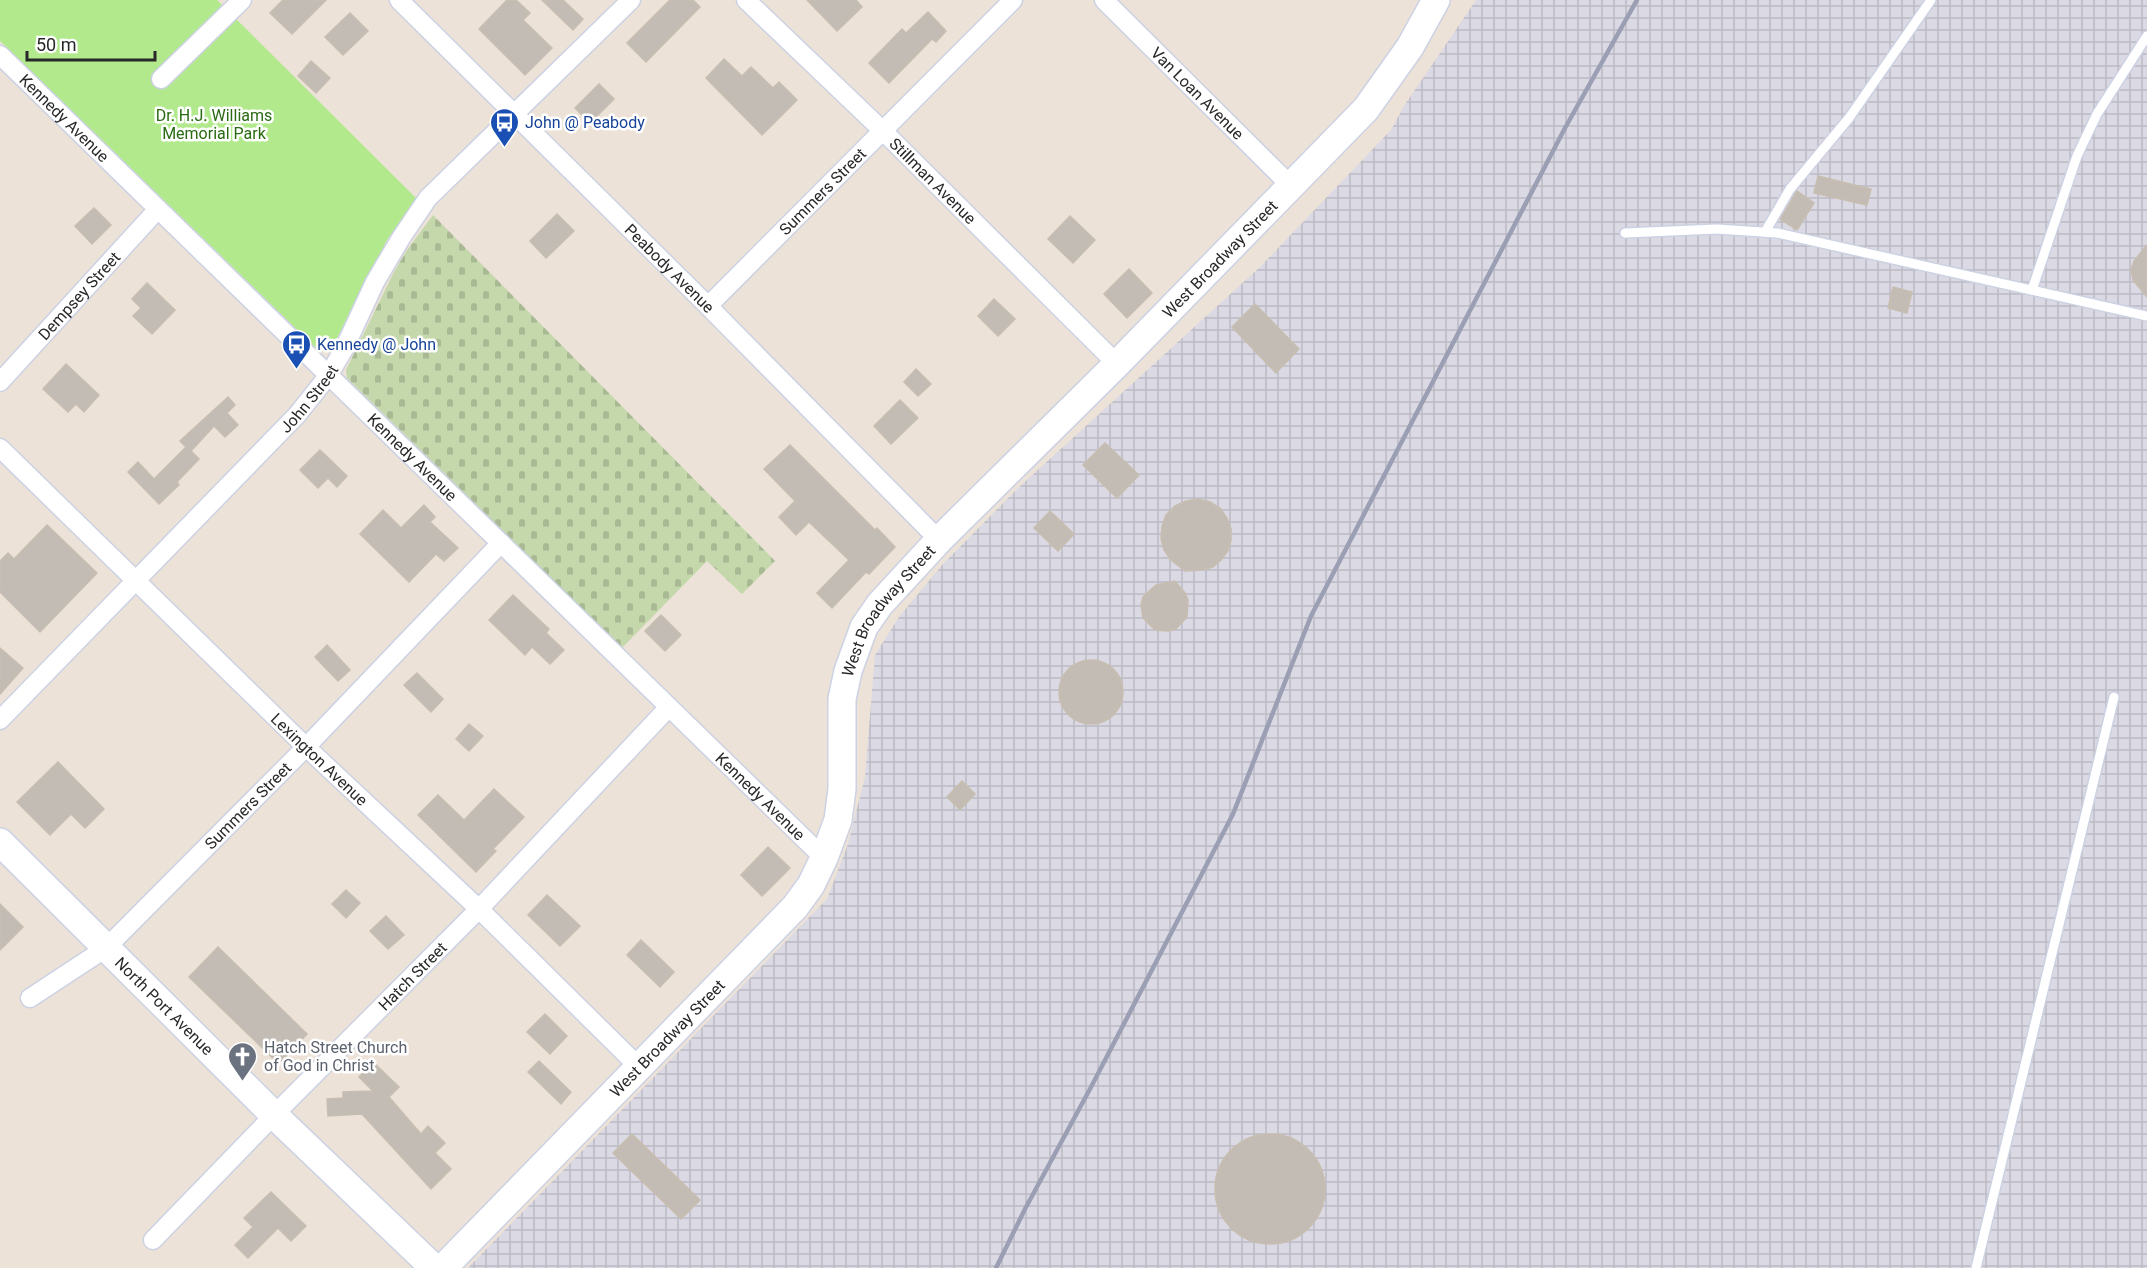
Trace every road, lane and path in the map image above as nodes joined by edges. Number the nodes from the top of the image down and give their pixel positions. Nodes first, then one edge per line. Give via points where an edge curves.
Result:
1 (242, 0) edge
2 (399, 0) edge
3 (631, 0) edge
4 (746, 0) edge
5 (1013, 0) edge
6 (1104, 0) edge
7 (1436, 0) edge
8 (1930, 0) edge
9 (2147, 36) edge
10 (0, 55) edge
11 (161, 79) dead end
12 (513, 114) junction
13 (883, 131) junction
14 (1292, 187) junction
15 (158, 209) junction
16 (1765, 232) junction
17 (1625, 233) dead end
18 (2032, 290) junction
19 (708, 306) junction
20 (2147, 316) edge
21 (1117, 364) junction
22 (328, 376) junction
23 (0, 382) edge
24 (0, 448) edge
25 (939, 540) junction
26 (501, 543) junction
27 (136, 581) junction
28 (2114, 697) dead end
29 (669, 707) junction
30 (0, 720) edge
31 (306, 747) junction
32 (0, 842) edge
33 (825, 858) junction
34 (478, 909) junction
35 (106, 948) junction
36 (30, 998) dead end
37 (640, 1068) junction
38 (274, 1114) junction
39 (153, 1240) dead end
40 (434, 1268) edge
41 (443, 1268) edge
42 (1976, 1268) edge

1 - 11 street
2 - 12 street, Peabody Avenue
3 - 12 street, John Street
4 - 13 street, Stillman Avenue
5 - 13 street, Summers Street
6 - 14 street, Van Loan Avenue
7 - 14 street, West Broadway Street via 1366,109
8 - 16 lane via 1849,118 1790,189
9 - 18 lane via 2097,114 2077,156
10 - 15 street, Kennedy Avenue
12 - 19 street, Peabody Avenue
12 - 22 street, John Street via 428,198 375,282
13 - 19 street, Summers Street
13 - 21 street, Stillman Avenue
14 - 21 street, West Broadway Street
15 - 22 street, Kennedy Avenue
15 - 23 street, Dempsey Street
16 - 17 lane via 1717,229
16 - 18 lane
18 - 20 lane
19 - 25 street, Peabody Avenue
21 - 25 street, West Broadway Street
22 - 26 street, Kennedy Avenue
22 - 27 street, John Street via 297,415
24 - 27 street, Lexington Avenue
25 - 33 street, West Broadway Street via 864,627 848,671 842,699 842,789 838,820
26 - 29 street, Kennedy Avenue
26 - 31 street, Summers Street
27 - 30 street, John Street
27 - 31 street, Lexington Avenue
28 - 42 lane
29 - 33 street, Kennedy Avenue
29 - 34 street, Hatch Street
31 - 34 street, Lexington Avenue
31 - 35 street, Summers Street
32 - 35 street, North Port Avenue
33 - 37 street, West Broadway Street via 795,907
34 - 37 street, Lexington Avenue
34 - 38 street, Hatch Street
35 - 36 street, Summers Street
35 - 38 street, North Port Avenue
37 - 41 street, West Broadway Street
38 - 39 street, Hatch Street
38 - 40 street, North Port Avenue

